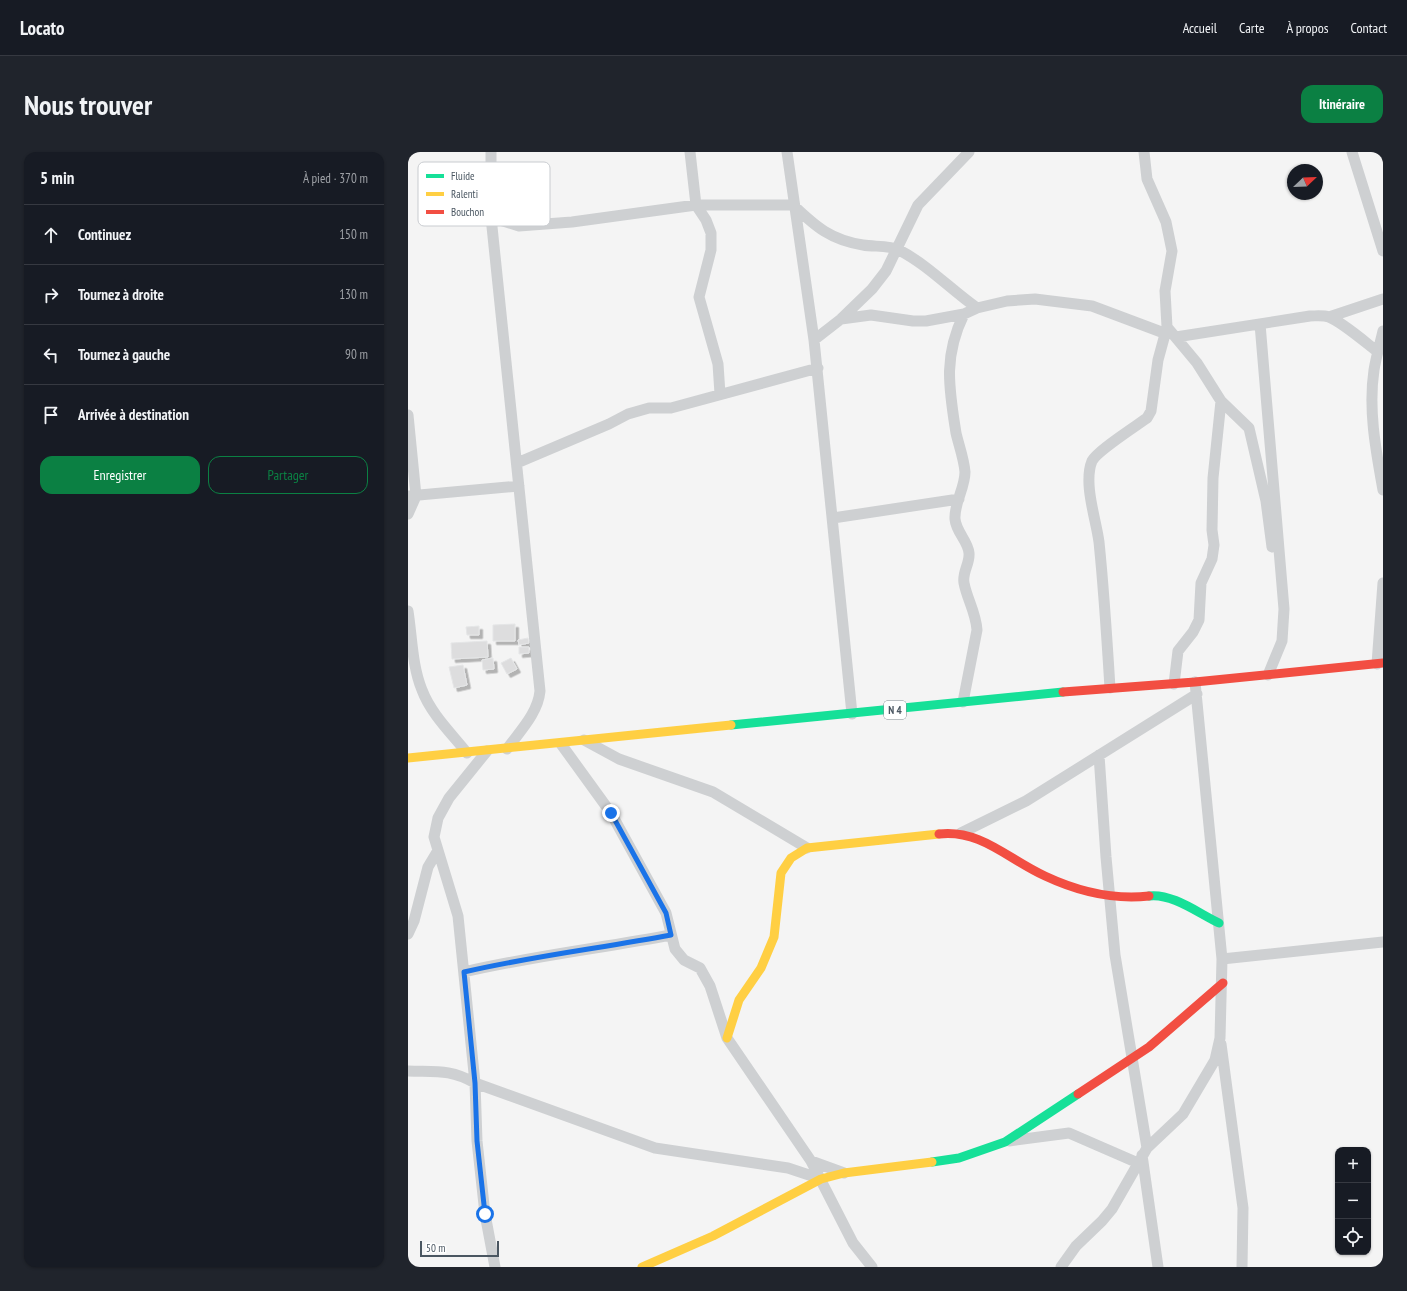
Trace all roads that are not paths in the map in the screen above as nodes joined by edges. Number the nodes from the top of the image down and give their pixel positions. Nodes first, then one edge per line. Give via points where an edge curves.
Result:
1 (490, 152) edge
2 (690, 152) edge
3 (787, 152) edge
4 (969, 152) edge
5 (1144, 152) edge
6 (1352, 152) edge
7 (490, 162) edge
8 (696, 205) junction
9 (793, 206) junction
10 (550, 224) edge
11 (492, 226) edge
12 (897, 249) junction
13 (1383, 251) edge
14 (1383, 299) edge
15 (977, 308) junction
16 (964, 314) junction
17 (1329, 317) junction
18 (841, 319) junction
19 (1260, 324) junction
20 (1166, 330) junction
21 (1383, 331) edge
22 (1176, 337) junction
23 (814, 340) junction
24 (1378, 352) junction
25 (818, 368) junction
26 (720, 394) junction
27 (1221, 401) junction
28 (408, 415) edge
29 (517, 463) junction
30 (519, 486) junction
31 (1383, 490) edge
32 (412, 496) edge
33 (959, 498) junction
34 (408, 514) edge
35 (833, 518) junction
36 (1383, 583) edge
37 (1283, 599) junction
38 (408, 611) edge
39 (1380, 664) edge
40 (1268, 675) junction
41 (1195, 682) junction
42 (1174, 684) junction
43 (1110, 688) junction
44 (1197, 694) junction
45 (963, 702) junction
46 (852, 714) junction
47 (584, 740) junction
48 (561, 744) junction
49 (507, 749) junction
50 (487, 751) junction
51 (468, 753) junction
52 (1099, 755) junction
53 (408, 758) edge
54 (961, 833) junction
55 (807, 848) junction
56 (438, 852) junction
57 (1110, 896) junction
58 (1218, 923) junction
59 (408, 934) edge
60 (671, 935) junction
61 (1383, 942) edge
62 (1222, 959) junction
63 (464, 972) junction
64 (1223, 983) junction
65 (726, 1038) junction
66 (1220, 1038) junction
67 (1132, 1058) junction
68 (408, 1071) edge
69 (475, 1083) junction
70 (1005, 1142) junction
71 (1142, 1155) junction
72 (811, 1161) junction
73 (844, 1173) junction
74 (821, 1179) junction
75 (495, 1267) edge
76 (642, 1267) edge
77 (872, 1267) edge
78 (1062, 1267) edge
79 (1158, 1267) edge
80 (1242, 1267) edge

1 - 7 street
2 - 8 street
3 - 9 street
4 - 12 street via 918,205
5 - 20 street via 1147,179 1166,222 1172,251 1165,292
6 - 13 street
8 - 9 street
8 - 10 street
8 - 26 street via 711,233 711,250 699,297 718,364
9 - 12 street via 820,230 841,240
9 - 23 street
11 - 29 street
12 - 15 street via 927,266 956,293
12 - 18 street via 886,271 872,289
14 - 17 street
15 - 16 street
15 - 20 street via 1007,301 1035,299 1092,306
16 - 18 street via 919,321 871,315
16 - 33 street via 954,333 949,374 956,434 965,471
17 - 19 street via 1310,316
17 - 24 street
18 - 23 street
19 - 22 street
19 - 37 street
20 - 22 street
20 - 43 street via 1158,360 1151,411 1147,418 1100,452 1093,459 1090,469 1092,504 1100,555
21 - 24 street
22 - 27 street via 1197,363
23 - 25 street
24 - 31 street via 1374,370 1372,412
25 - 26 street
25 - 35 street
26 - 29 street via 672,408 649,408 628,414
27 - 37 street via 1249,428 1266,501 1278,582
27 - 42 street via 1213,478 1212,559 1201,583 1199,620 1194,632 1178,651
28 - 32 street
29 - 30 street
30 - 32 street
30 - 49 street via 540,691 539,703 534,712
32 - 34 street
33 - 35 street
33 - 45 street via 955,521 969,553 964,582 977,620
35 - 46 street
36 - 39 street
37 - 40 street via 1282,641
38 - 51 street via 422,690 428,704
39 - 40 street, N 4
40 - 41 street, N 4
41 - 42 street, N 4
41 - 44 street
42 - 43 street, N 4
43 - 45 street, N 4
44 - 52 street
44 - 58 street
45 - 46 street, N 4
46 - 47 street, N 4
47 - 48 street, N 4
47 - 55 street via 619,759 712,792
48 - 49 street, N 4
48 - 60 street via 611,813 666,913
49 - 50 street, N 4
50 - 51 street, N 4
50 - 56 street via 450,798 438,818 434,837
51 - 53 street, N 4
52 - 54 street via 1026,801
52 - 57 street
54 - 55 street
54 - 57 street via 975,837 1045,876
55 - 65 street via 791,858 781,873 774,937 761,968 740,1000
56 - 59 street via 428,868 414,922
56 - 63 street via 458,916
57 - 58 street via 1129,898 1156,895 1171,899
57 - 67 street via 1115,955
58 - 62 street
60 - 63 street via 508,961
60 - 65 street via 675,949 684,960 700,968 710,986
61 - 62 street
62 - 64 street
63 - 69 street
64 - 66 street
64 - 67 street via 1157,1040
65 - 72 street
66 - 71 street via 1215,1060 1183,1114
66 - 80 street via 1243,1208
67 - 70 street
67 - 71 street
68 - 69 street via 450,1072
69 - 74 street via 654,1148 788,1168
69 - 75 street via 477,1141 485,1214
70 - 71 street via 1069,1132
70 - 73 street via 959,1158
71 - 78 street via 1112,1209 1076,1246
71 - 79 street
72 - 73 street
72 - 74 street
73 - 74 street
74 - 76 street via 713,1236
74 - 77 street via 853,1244

